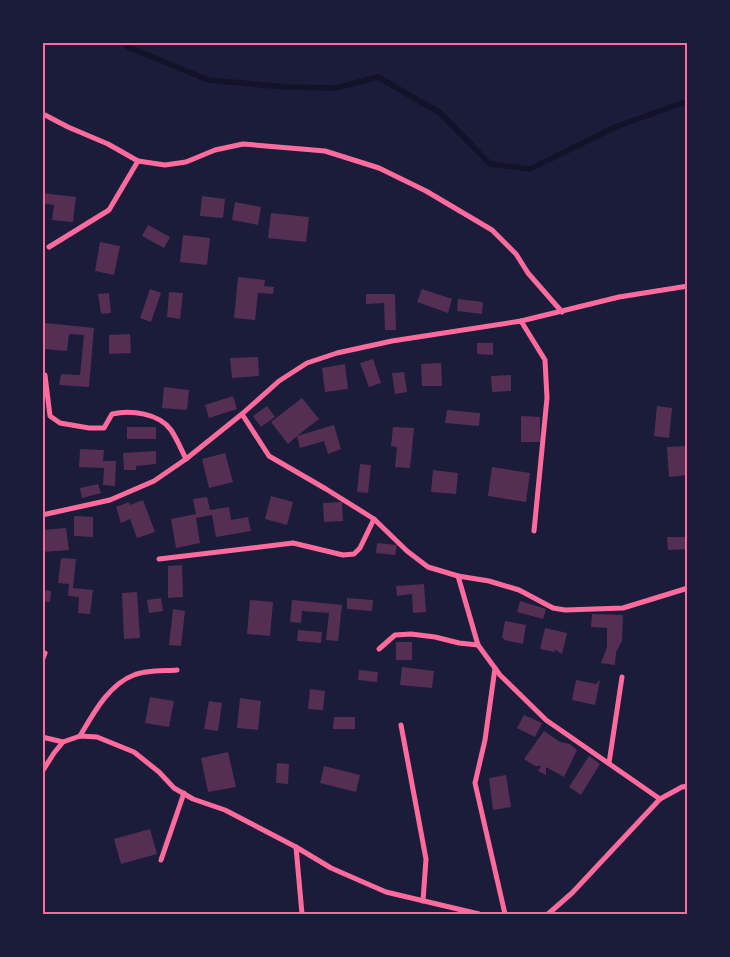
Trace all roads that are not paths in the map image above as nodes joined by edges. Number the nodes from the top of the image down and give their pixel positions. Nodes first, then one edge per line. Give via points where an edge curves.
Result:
1 (45, 115) dead end
2 (138, 161) junction
3 (49, 247) dead end
4 (688, 286) edge
5 (562, 312) junction
6 (521, 321) junction
7 (45, 375) dead end
8 (242, 414) junction
9 (186, 458) junction
10 (42, 516) edge
11 (374, 519) junction
12 (534, 531) dead end
13 (159, 559) dead end
14 (458, 576) junction
15 (688, 588) edge
16 (478, 645) junction
17 (379, 649) dead end
18 (45, 653) dead end
19 (42, 661) edge
20 (494, 668) junction
21 (177, 670) dead end
22 (622, 677) dead end
23 (401, 725) dead end
24 (80, 736) junction
25 (42, 737) edge
26 (64, 742) junction
27 (609, 763) junction
28 (42, 772) edge
29 (688, 786) edge
30 (184, 793) junction
31 (660, 800) junction
32 (296, 846) junction
33 (161, 860) dead end
34 (423, 902) junction
35 (302, 914) edge
36 (479, 914) edge
37 (505, 914) edge
38 (548, 914) edge

1 - 2 street
2 - 3 street via 108,210
2 - 5 street via 165,165 186,162 215,150 243,144 325,151 379,168 492,230 507,243 533,280
4 - 5 street via 619,297
5 - 6 street
6 - 8 street via 392,341 307,363 279,380
6 - 12 street via 545,360 547,398
7 - 9 street via 50,416 60,423 97,429 104,428 112,414 121,412 156,418 170,429
8 - 9 street
8 - 11 street via 269,456
9 - 10 street via 154,481 110,500
11 - 13 street via 354,554 343,555 293,543
11 - 14 street via 428,567
14 - 15 street via 519,590 553,608 565,610 624,608
14 - 16 street
16 - 17 street via 411,634 396,635
16 - 20 street
18 - 19 street
20 - 27 street via 546,720
20 - 37 street via 485,740 475,783
21 - 24 street via 134,674 113,687
22 - 27 street
23 - 34 street via 426,859
24 - 26 street
24 - 30 street via 97,737 134,752
25 - 26 street
26 - 28 street
27 - 31 street
29 - 31 street
30 - 32 street
30 - 33 street
31 - 38 street
32 - 34 street via 331,868 362,882
32 - 35 street
34 - 36 street

